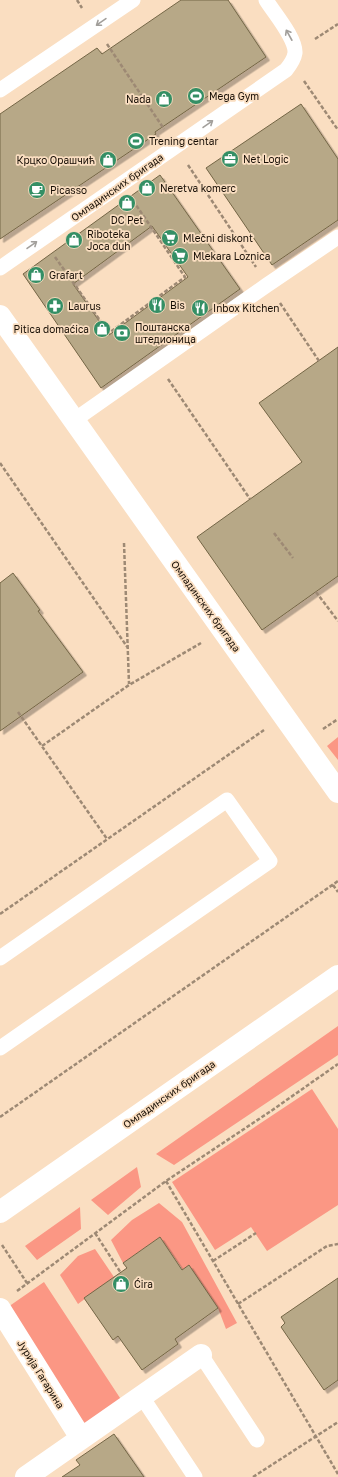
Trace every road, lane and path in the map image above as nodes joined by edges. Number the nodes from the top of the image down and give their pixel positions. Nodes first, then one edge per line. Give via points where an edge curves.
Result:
1 (132, 0) edge
2 (266, 0) edge
3 (292, 64) junction
4 (0, 90) edge
5 (338, 130) edge
6 (132, 200) dead end
7 (338, 237) edge
8 (55, 256) dead end
9 (0, 268) edge
10 (267, 285) junction
11 (0, 316) edge
12 (319, 360) dead end
13 (157, 362) junction
14 (73, 421) junction
15 (0, 463) edge
16 (250, 499) dead end
17 (274, 533) dead end
18 (124, 543) dead end
19 (293, 558) dead end
20 (316, 592) dead end
21 (338, 621) edge
22 (224, 630) junction
23 (128, 648) junction
24 (129, 685) junction
25 (18, 712) dead end
26 (285, 716) junction
27 (42, 746) junction
28 (338, 792) edge
29 (107, 839) junction
30 (338, 881) edge
31 (333, 885) junction
32 (338, 892) edge
33 (0, 914) edge
34 (0, 958) edge
35 (338, 976) edge
36 (0, 1048) edge
37 (338, 1064) edge
38 (0, 1117) edge
39 (166, 1181) junction
40 (0, 1212) edge
41 (95, 1233) junction
42 (256, 1233) dead end
43 (338, 1244) edge
44 (2, 1245) dead end
45 (213, 1261) junction
46 (121, 1273) dead end
47 (27, 1283) junction
48 (5, 1302) edge
49 (238, 1304) junction
50 (200, 1355) joint
51 (142, 1397) junction
52 (338, 1422) edge
53 (316, 1437) junction
54 (81, 1438) junction
55 (257, 1440) dead end
56 (338, 1474) edge
57 (26, 1477) edge
58 (196, 1477) edge
59 (253, 1477) edge

1 -> 4 lane
3 -> 2 lane via 295,53 290,36
3 - 5 path
9 -> 3 lane, Омладинских бригада
6 - 8 path via 185,277 109,333
7 - 10 lane
10 - 12 path
10 - 13 lane
11 - 14 street, Омладинских бригада
13 - 14 lane
13 - 16 path
14 - 22 street, Омладинских бригада
15 - 23 path
17 - 19 path
18 - 23 path
20 - 21 path
22 - 24 path
22 - 26 street, Омладинских бригада
23 - 24 path
24 - 27 path
25 - 27 path
26 - 28 street, Омладинских бригада
26 - 29 path
27 - 29 path
29 - 33 path
30 - 31 path
31 - 32 path
31 - 38 path
34 - 36 lane via 227,800 270,861
35 - 40 street, Омладинских бригада
37 - 39 path
39 - 41 path
39 - 45 path
41 - 46 path
41 - 47 path
42 - 45 path
43 - 49 path via 327,1246
44 - 47 path
45 - 49 path
47 - 48 path
48 - 54 street, Јурија Гагарина
49 - 53 path
50 - 51 street
50 - 55 lane
51 - 54 street
51 - 58 lane
52 - 53 path
53 - 56 path
53 - 59 path
54 - 57 street

